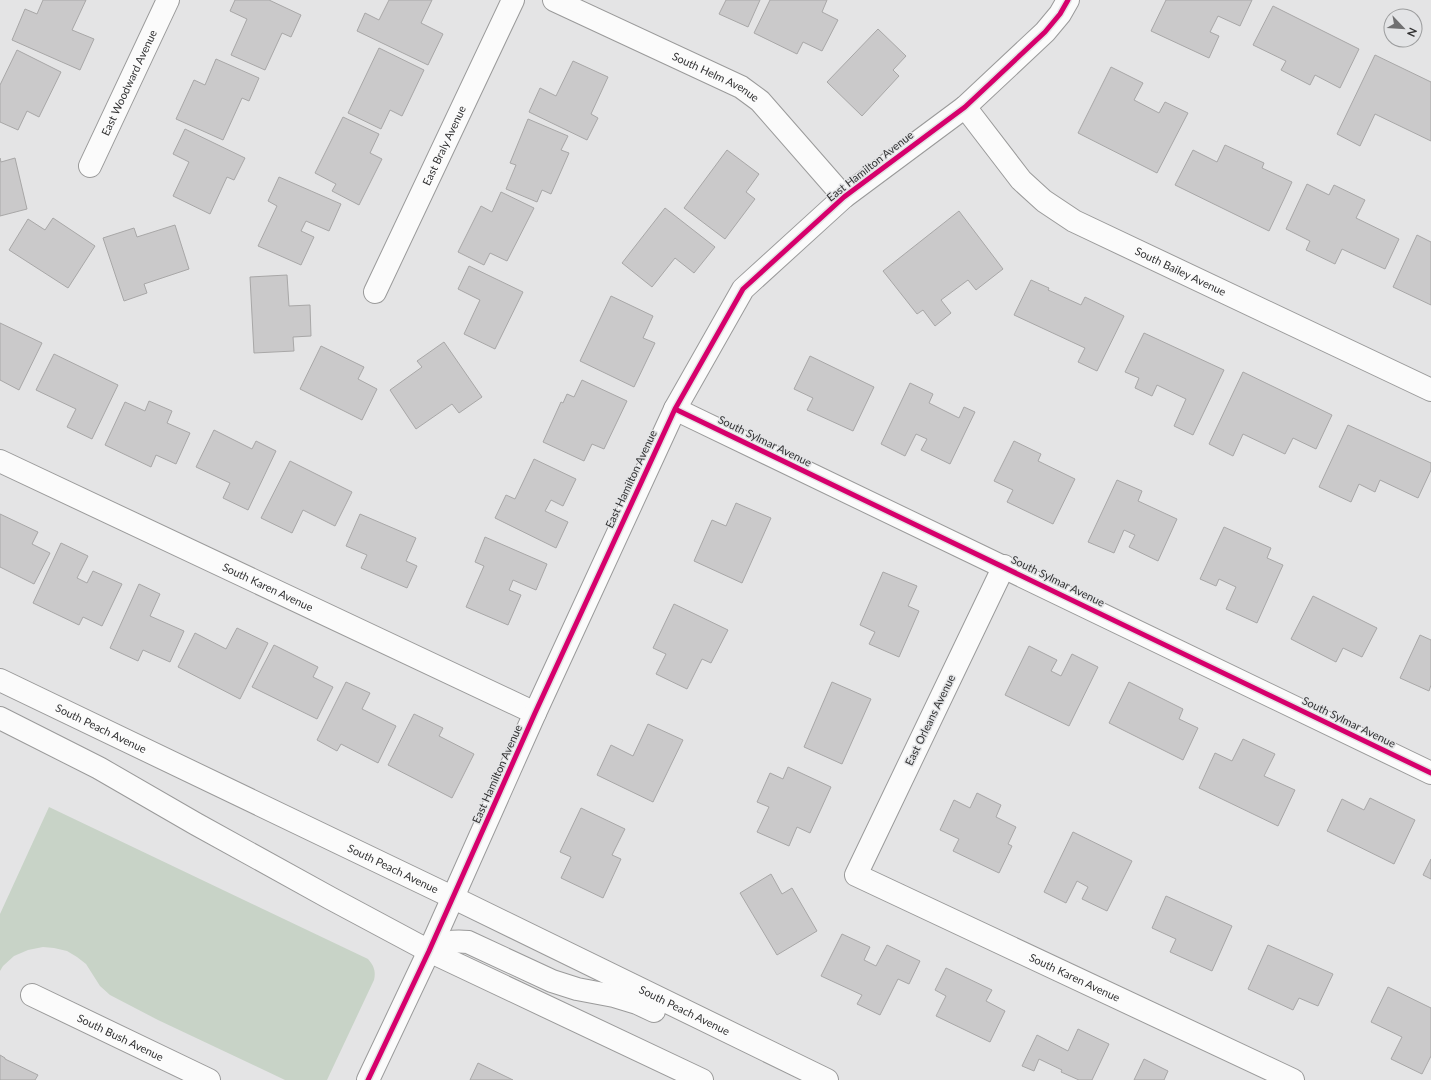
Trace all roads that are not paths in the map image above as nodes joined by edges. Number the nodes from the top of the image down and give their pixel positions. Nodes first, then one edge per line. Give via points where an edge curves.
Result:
1 (168, 0) edge
2 (513, 0) edge
3 (554, 0) edge
4 (1068, 0) edge
5 (965, 107) junction
6 (90, 166) dead end
7 (844, 197) junction
8 (375, 292) dead end
9 (1431, 390) edge
10 (675, 408) junction
11 (0, 460) edge
12 (1004, 566) junction
13 (0, 680) edge
14 (535, 713) junction
15 (0, 718) edge
16 (1431, 773) edge
17 (856, 874) joint
18 (452, 897) junction
19 (429, 951) junction
20 (32, 995) dead end
21 (803, 1068) junction
22 (209, 1080) edge
23 (368, 1080) edge
24 (702, 1080) edge
25 (828, 1080) edge
26 (1293, 1080) edge

1 - 6 street, East Woodward Avenue
2 - 8 street, East Braly Avenue
3 - 7 street, South Helm Avenue via 741,87 760,101
4 - 5 street, East Hamilton Avenue via 1045,32
5 - 7 street, East Hamilton Avenue
5 - 9 street, South Bailey Avenue via 1021,180 1044,201 1074,221
7 - 10 street, East Hamilton Avenue via 743,289
10 - 12 street, South Sylmar Avenue
10 - 14 street, East Hamilton Avenue
11 - 14 street, South Karen Avenue
12 - 16 street, South Sylmar Avenue
12 - 17 street, East Orleans Avenue
13 - 18 street, South Peach Avenue
14 - 18 street, East Hamilton Avenue
15 - 19 street via 99,768
17 - 26 street, South Karen Avenue
18 - 19 street, East Hamilton Avenue
18 - 21 street, South Peach Avenue
19 - 21 street via 455,941 468,942 552,981 637,1003 741,1048
19 - 23 street, East Hamilton Avenue
19 - 24 street
20 - 22 street, South Bush Avenue
21 - 25 street, South Peach Avenue

